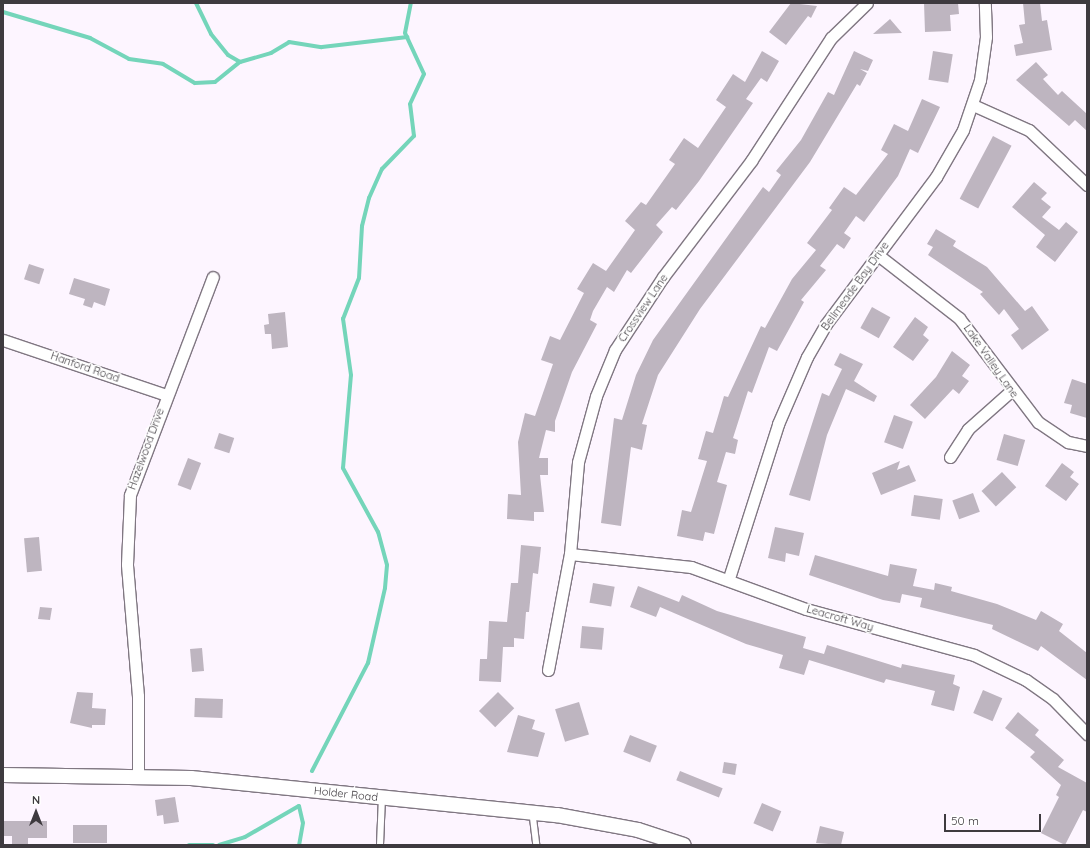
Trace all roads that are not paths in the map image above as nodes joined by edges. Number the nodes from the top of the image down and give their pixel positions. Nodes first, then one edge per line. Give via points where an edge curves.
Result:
1 (867, 3) edge
2 (985, 3) edge
3 (973, 105) junction
4 (1087, 185) edge
5 (878, 255) junction
6 (213, 277) dead end
7 (3, 340) edge
8 (1011, 391) junction
9 (166, 395) junction
10 (1087, 446) edge
11 (950, 457) dead end
12 (570, 554) junction
13 (729, 578) junction
14 (548, 670) dead end
15 (1087, 734) edge
16 (3, 775) edge
17 (138, 775) junction
18 (382, 797) junction
19 (533, 812) junction
20 (380, 845) edge
21 (537, 845) edge
22 (684, 845) edge

1 - 12 street, Crossview Lane via 831,38 773,130 663,278 615,350 596,396 578,462
2 - 3 street, Bellmeade Bay Drive via 986,38
3 - 4 street via 1029,130
3 - 5 street, Bellmeade Bay Drive via 950,155
5 - 8 street, Lake Valley Lane via 959,318
5 - 13 street, Bellmeade Bay Drive via 826,324 792,388
6 - 9 street, Hazelwood Drive
7 - 9 street, Hanford Road
8 - 10 street, Lake Valley Lane via 1051,433
8 - 11 street via 968,429
9 - 17 street, Hazelwood Drive via 130,495 127,564 138,696
12 - 13 street, Leacroft Way via 691,566
12 - 14 street, Crossview Lane
13 - 15 street, Leacroft Way via 806,609 946,646 1002,666 1053,699
16 - 17 street, Holder Road
17 - 18 street, Holder Road
18 - 19 street, Holder Road
18 - 20 lane
19 - 21 lane
19 - 22 street, Holder Road via 610,823

